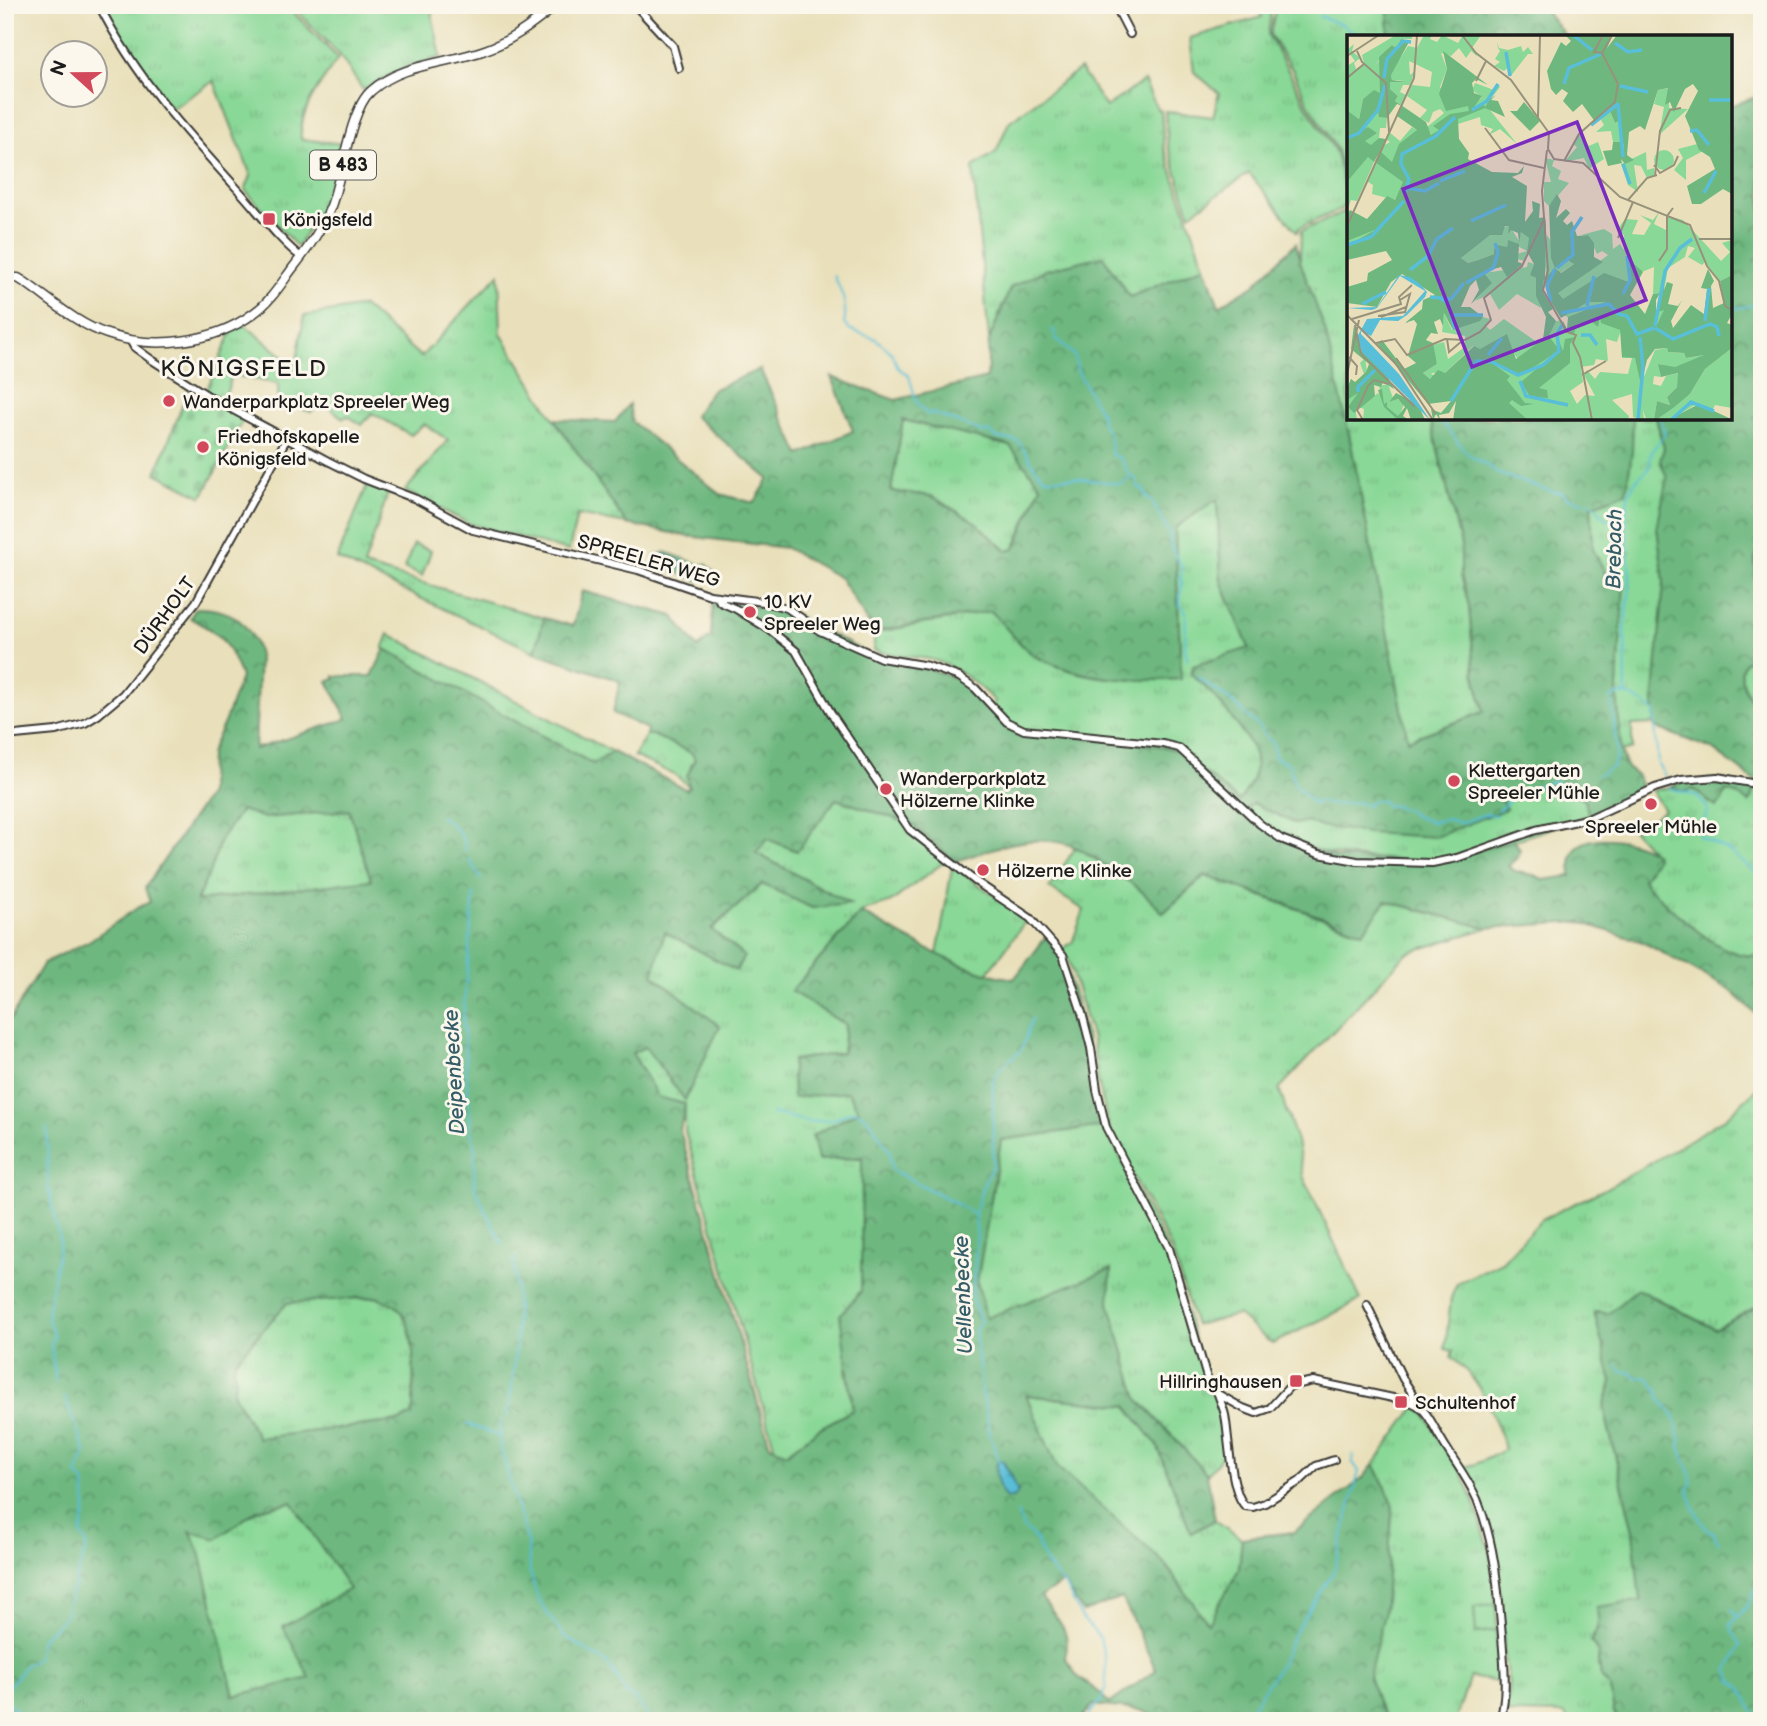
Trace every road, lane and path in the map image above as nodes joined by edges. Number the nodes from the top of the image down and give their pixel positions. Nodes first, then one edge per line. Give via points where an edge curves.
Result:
1 (99, 5) edge
2 (556, 5) edge
3 (635, 5) edge
4 (1115, 5) edge
5 (1130, 34) dead end
6 (679, 68) dead end
7 (302, 257) junction
8 (5, 278) edge
9 (130, 340) junction
10 (287, 438) junction
11 (717, 596) junction
12 (5, 736) edge
13 (1760, 785) edge
14 (1367, 1306) dead end
15 (1218, 1394) junction
16 (1414, 1402) junction
17 (1334, 1460) dead end
18 (1501, 1720) edge

1 - 7 street via 133,65 172,115
2 - 7 main road, B 483 via 521,32 486,50 416,67 371,90 358,112 331,204
3 - 6 street via 673,46
4 - 5 street
7 - 9 main road, B 483 via 266,303 232,327 172,341
8 - 9 main road, B 483 via 20,279 79,320
9 - 10 street, SPREELER WEG via 190,386
10 - 11 street, SPREELER WEG via 473,530 638,570
10 - 12 street, DÜRHOLT via 196,601 123,694 85,723
11 - 13 street, SPREELER WEG via 787,608 820,631 881,658 954,675 1019,728 1174,746 1267,830 1304,849 1336,858 1420,863 1457,859 1536,830 1590,818 1668,783 1712,777
11 - 15 street via 796,651 831,713 909,830 1030,918 1063,955 1091,1048 1107,1127 1169,1248 1208,1381
14 - 16 street
15 - 16 street via 1256,1413 1270,1408 1292,1385 1312,1381
15 - 17 street via 1231,1465 1245,1506 1265,1503 1316,1466
16 - 18 street via 1462,1469 1492,1542 1506,1684

